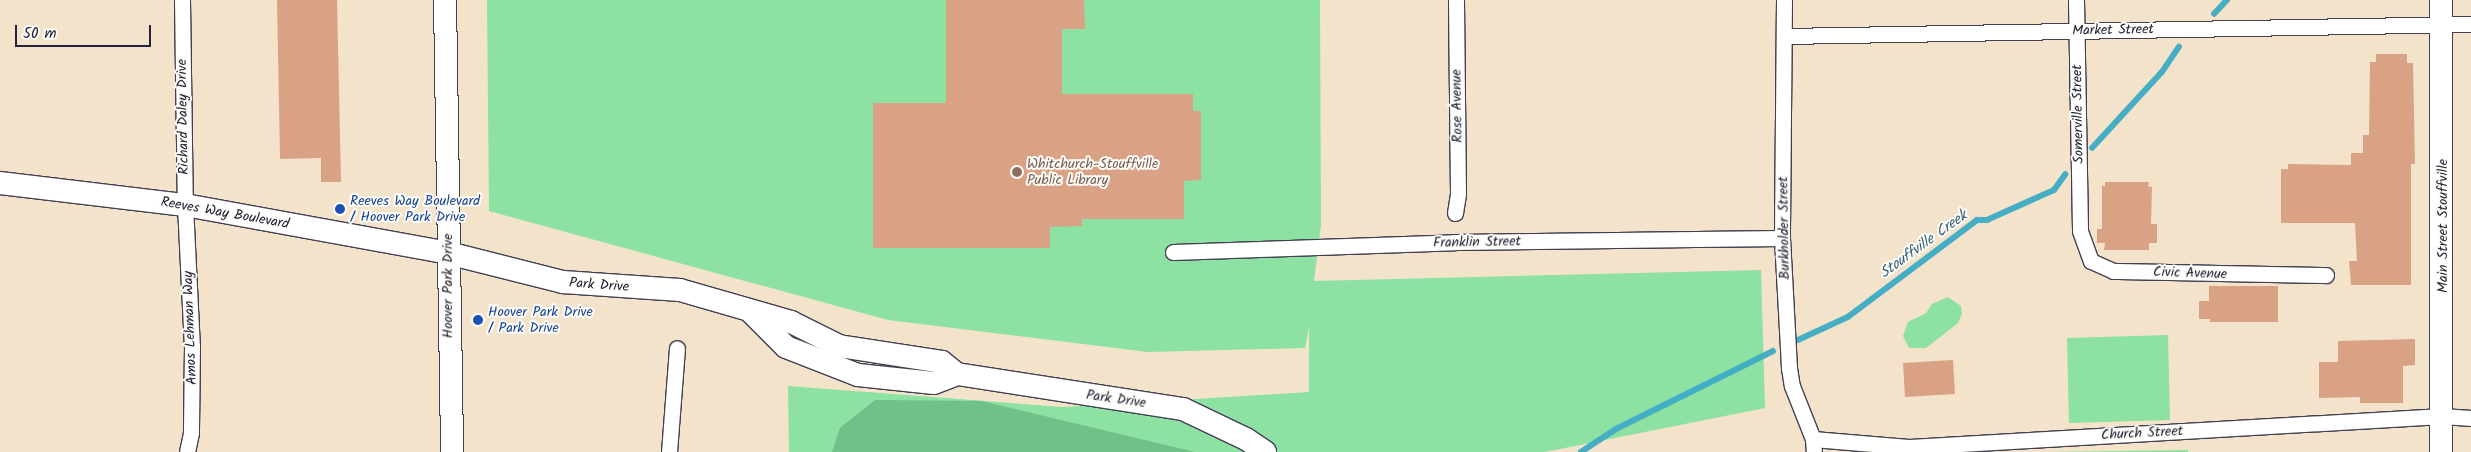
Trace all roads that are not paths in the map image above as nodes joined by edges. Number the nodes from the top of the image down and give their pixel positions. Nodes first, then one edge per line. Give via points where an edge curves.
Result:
1 (182, 0) edge
2 (445, 0) edge
3 (1456, 0) edge
4 (1784, 0) edge
5 (2076, 0) edge
6 (2441, 0) edge
7 (2442, 24) junction
8 (2471, 24) edge
9 (2077, 31) junction
10 (1784, 36) junction
11 (0, 183) edge
12 (185, 204) junction
13 (1455, 212) dead end
14 (2080, 227) joint
15 (1782, 238) junction
16 (1173, 252) dead end
17 (448, 253) junction
18 (2326, 275) dead end
19 (678, 348) dead end
20 (2442, 416) junction
21 (2471, 418) edge
22 (1814, 446) edge
23 (187, 452) edge
24 (452, 452) edge
25 (669, 452) edge
26 (1265, 452) edge
27 (2441, 452) edge

1 - 12 street, Richard Daley Drive
2 - 17 street, Hoover Park Drive
3 - 13 street, Rose Avenue via 1458,194
4 - 10 street, Burkholder Street
5 - 9 street, Somerville Street
6 - 7 street, Main Street Stouffville
7 - 8 street, Market Street
7 - 9 street, Market Street
7 - 20 street, Main Street Stouffville
9 - 10 street, Market Street
9 - 14 street, Somerville Street
10 - 15 street, Burkholder Street
11 - 12 street, Reeves Way Boulevard
12 - 17 street, Reeves Way Boulevard
12 - 23 street, Amos Lehman Way via 192,346 191,433
14 - 18 street, Civic Avenue via 2091,261 2113,271
15 - 16 street, Franklin Street via 1455,242
15 - 22 street, Burkholder Street via 1789,368 1792,386
17 - 24 street, Hoover Park Drive
17 - 26 street, Park Drive via 563,282 680,290 750,311 786,347 858,375 934,383 957,374 1183,408
19 - 25 street
20 - 21 street, Church Street
20 - 22 street, Church Street via 1909,447
20 - 27 street, Main Street Stouffville

